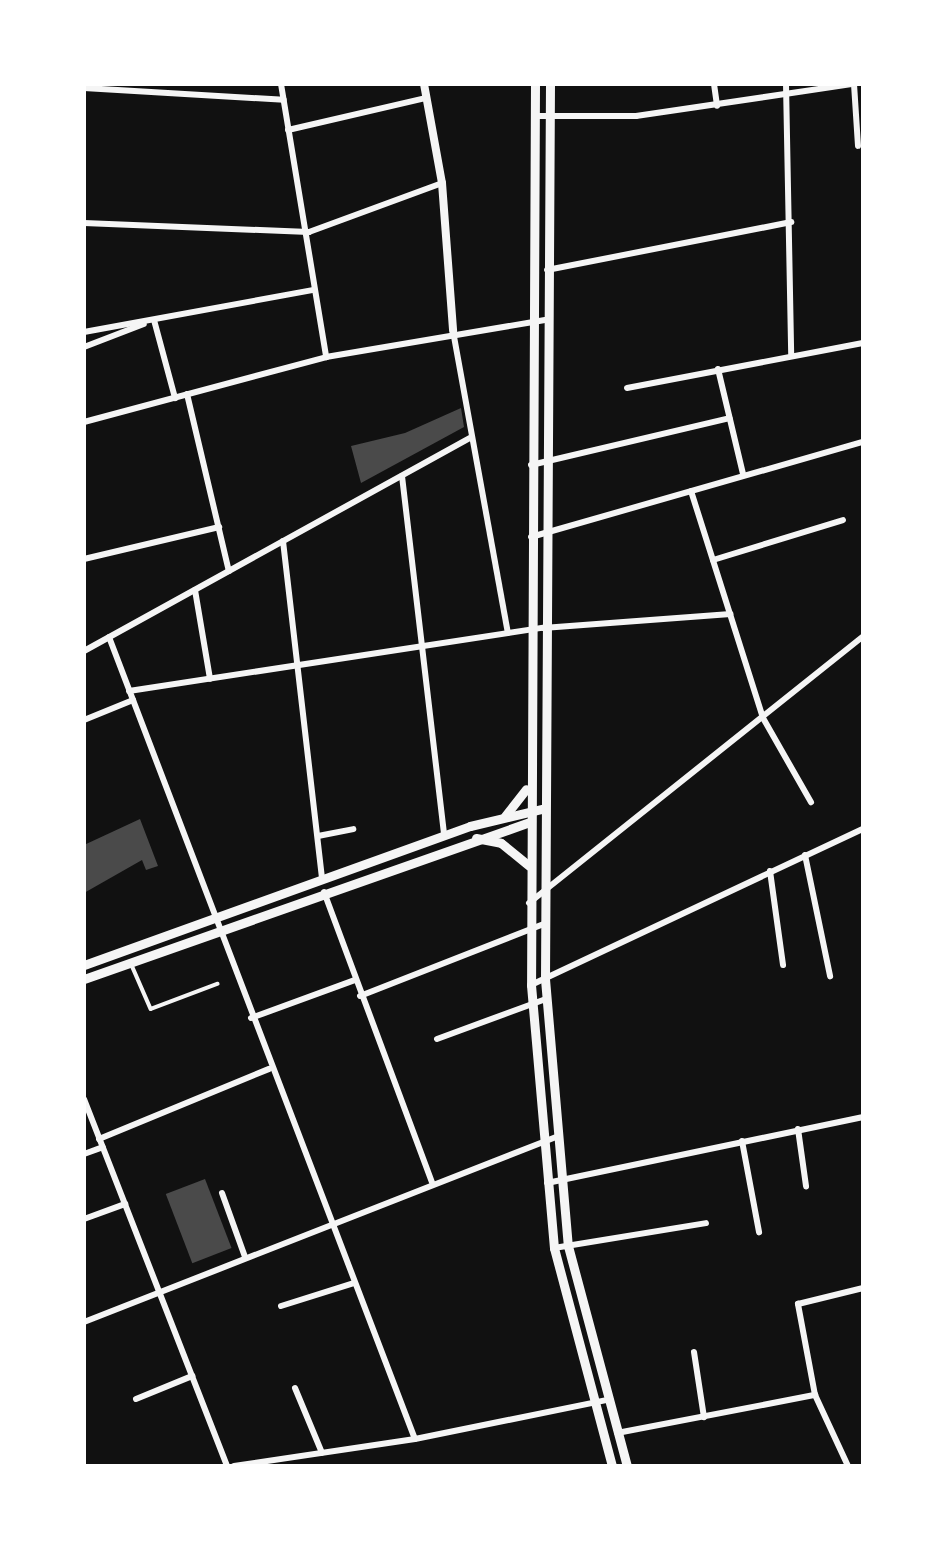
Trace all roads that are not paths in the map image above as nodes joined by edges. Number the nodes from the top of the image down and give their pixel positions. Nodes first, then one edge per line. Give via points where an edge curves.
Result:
1 (281, 84) edge
2 (424, 84) edge
3 (535, 84) edge
4 (550, 84) edge
5 (713, 84) edge
6 (786, 84) edge
7 (853, 84) edge
8 (84, 88) edge
9 (426, 98) junction
10 (786, 98) junction
11 (284, 100) junction
12 (717, 106) junction
13 (534, 116) junction
14 (548, 117) junction
15 (288, 130) junction
16 (858, 146) dead end
17 (442, 183) junction
18 (791, 222) junction
19 (84, 223) edge
20 (309, 232) junction
21 (546, 271) junction
22 (312, 290) junction
23 (158, 318) junction
24 (531, 320) junction
25 (545, 320) junction
26 (453, 331) junction
27 (84, 332) edge
28 (863, 343) edge
29 (84, 347) edge
30 (790, 354) junction
31 (326, 357) junction
32 (718, 369) junction
33 (627, 388) dead end
34 (187, 394) junction
35 (175, 398) junction
36 (730, 418) junction
37 (84, 422) edge
38 (472, 437) junction
39 (863, 442) edge
40 (545, 463) junction
41 (531, 465) junction
42 (743, 474) junction
43 (402, 476) junction
44 (691, 491) junction
45 (843, 520) dead end
46 (219, 527) junction
47 (544, 534) junction
48 (529, 538) junction
49 (284, 541) junction
50 (84, 559) edge
51 (713, 560) junction
52 (229, 571) junction
53 (195, 590) junction
54 (730, 614) junction
55 (542, 628) junction
56 (528, 630) junction
57 (508, 633) junction
58 (863, 636) edge
59 (109, 637) junction
60 (422, 646) junction
61 (84, 651) edge
62 (298, 665) junction
63 (210, 679) junction
64 (129, 691) junction
65 (132, 700) junction
66 (763, 718) junction
67 (84, 720) edge
68 (527, 787) junction
69 (811, 803) dead end
70 (542, 809) junction
71 (528, 812) junction
72 (503, 817) junction
73 (542, 820) junction
74 (528, 823) junction
75 (352, 829) dead end
76 (863, 829) edge
77 (444, 835) junction
78 (318, 836) junction
79 (474, 838) junction
80 (804, 855) junction
81 (530, 867) junction
82 (770, 871) junction
83 (323, 878) junction
84 (324, 890) junction
85 (543, 897) junction
86 (529, 903) junction
87 (213, 918) junction
88 (544, 924) junction
89 (218, 930) junction
90 (529, 930) junction
91 (130, 962) junction
92 (84, 965) edge
93 (783, 965) dead end
94 (830, 976) dead end
95 (84, 979) edge
96 (545, 979) junction
97 (355, 980) junction
98 (217, 984) dead end
99 (531, 985) junction
100 (360, 996) junction
101 (546, 999) junction
102 (532, 1002) junction
103 (251, 1018) junction
104 (437, 1039) dead end
105 (270, 1069) junction
106 (84, 1099) edge
107 (863, 1117) edge
108 (798, 1129) junction
109 (556, 1137) junction
110 (99, 1139) junction
111 (743, 1141) junction
112 (542, 1142) junction
113 (103, 1147) junction
114 (84, 1154) edge
115 (561, 1181) junction
116 (432, 1183) junction
117 (547, 1183) junction
118 (806, 1186) dead end
119 (222, 1193) dead end
120 (125, 1204) junction
121 (84, 1219) edge
122 (330, 1223) junction
123 (706, 1223) dead end
124 (759, 1232) dead end
125 (568, 1246) junction
126 (554, 1248) junction
127 (245, 1257) junction
128 (354, 1283) junction
129 (863, 1288) edge
130 (159, 1292) junction
131 (281, 1306) dead end
132 (84, 1322) edge
133 (694, 1352) dead end
134 (192, 1376) junction
135 (295, 1388) dead end
136 (815, 1395) junction
137 (136, 1399) dead end
138 (606, 1399) junction
139 (591, 1403) junction
140 (704, 1417) junction
141 (617, 1433) junction
142 (603, 1436) junction
143 (415, 1439) junction
144 (322, 1453) junction
145 (227, 1466) edge
146 (234, 1466) edge
147 (612, 1466) edge
148 (627, 1466) edge
149 (848, 1466) edge

1 - 11 street
2 - 9 street
3 - 13 main road
4 - 14 main road
5 - 12 street
6 - 10 street
7 - 10 street
7 - 16 street
8 - 11 street
9 - 15 street
9 - 17 street
10 - 12 street
10 - 18 street
11 - 15 street
12 - 14 street
13 - 14 street
13 - 24 main road
14 - 21 main road
15 - 20 street
17 - 20 street
17 - 26 street
18 - 21 street
18 - 30 street
19 - 20 street
20 - 22 street
21 - 25 main road
22 - 23 street
22 - 31 street
23 - 27 street
23 - 29 street
23 - 35 street
24 - 25 street
24 - 26 street
24 - 41 main road
25 - 40 main road
26 - 31 street
26 - 38 street
28 - 30 street
30 - 32 street
31 - 34 street
32 - 33 street
32 - 36 street
34 - 35 street
34 - 46 street
35 - 37 street
36 - 40 street
36 - 42 street
38 - 43 street
38 - 57 street
39 - 42 street
40 - 41 street
40 - 47 main road
41 - 48 main road
42 - 44 street
43 - 49 street
43 - 60 street
44 - 47 street
44 - 51 street
45 - 51 street
46 - 50 street
46 - 52 street
47 - 48 street
47 - 55 main road
48 - 56 main road
49 - 52 street
49 - 62 street
51 - 54 street
52 - 53 street
53 - 59 street
53 - 63 street
54 - 55 street
54 - 66 street
55 - 56 street
55 - 70 main road
56 - 57 street
56 - 68 main road
57 - 60 street
58 - 66 street
59 - 61 street
59 - 64 street
60 - 62 street
60 - 77 street
62 - 63 street
62 - 78 street
63 - 64 street
64 - 65 street
65 - 67 street
65 - 87 street
66 - 69 street
66 - 85 street
68 - 71 main road
68 - 72 main road
70 - 71 main road
70 - 73 main road
71 - 72 main road
71 - 74 main road
72 - 77 main road
73 - 74 main road
73 - 85 main road
74 - 79 main road
74 - 81 main road
75 - 78 street
76 - 80 street
77 - 83 main road
78 - 83 street
79 - 81 main road via 501,843
79 - 84 main road
80 - 82 street
80 - 94 street
81 - 86 main road
82 - 93 street
82 - 96 street
83 - 87 main road
84 - 89 main road
84 - 97 street
85 - 86 street
85 - 88 main road
86 - 90 main road
87 - 89 street
87 - 92 main road
88 - 90 street
88 - 96 main road
89 - 91 main road
89 - 103 street
90 - 99 main road
90 - 100 street
91 - 95 main road
91 - 98 lane via 151,1009
96 - 99 street
96 - 101 main road
97 - 100 street
97 - 103 street
99 - 102 main road
100 - 116 street
101 - 102 street
101 - 109 main road
102 - 104 street
102 - 112 main road
103 - 105 street
105 - 110 street
105 - 122 street
106 - 110 street
107 - 108 street
108 - 111 street
108 - 118 street
109 - 112 street
109 - 115 main road
110 - 113 street
111 - 115 street
111 - 124 street
112 - 116 street
112 - 117 main road
113 - 114 street
113 - 120 street
115 - 117 street
115 - 125 main road
116 - 122 street
117 - 126 main road
119 - 127 street
120 - 121 street
120 - 130 street
122 - 127 street
122 - 128 street
123 - 125 street
125 - 126 street
125 - 138 main road
126 - 139 main road
127 - 130 street
128 - 131 street
128 - 143 street
129 - 136 street via 799,1304
130 - 132 street
130 - 134 street
133 - 140 street
134 - 137 street
134 - 145 street
135 - 144 street
136 - 140 street
136 - 149 street
138 - 139 street
138 - 141 main road
139 - 142 main road
139 - 143 street
140 - 141 street
141 - 142 main road
141 - 148 main road
142 - 147 main road
143 - 144 street
144 - 146 street

